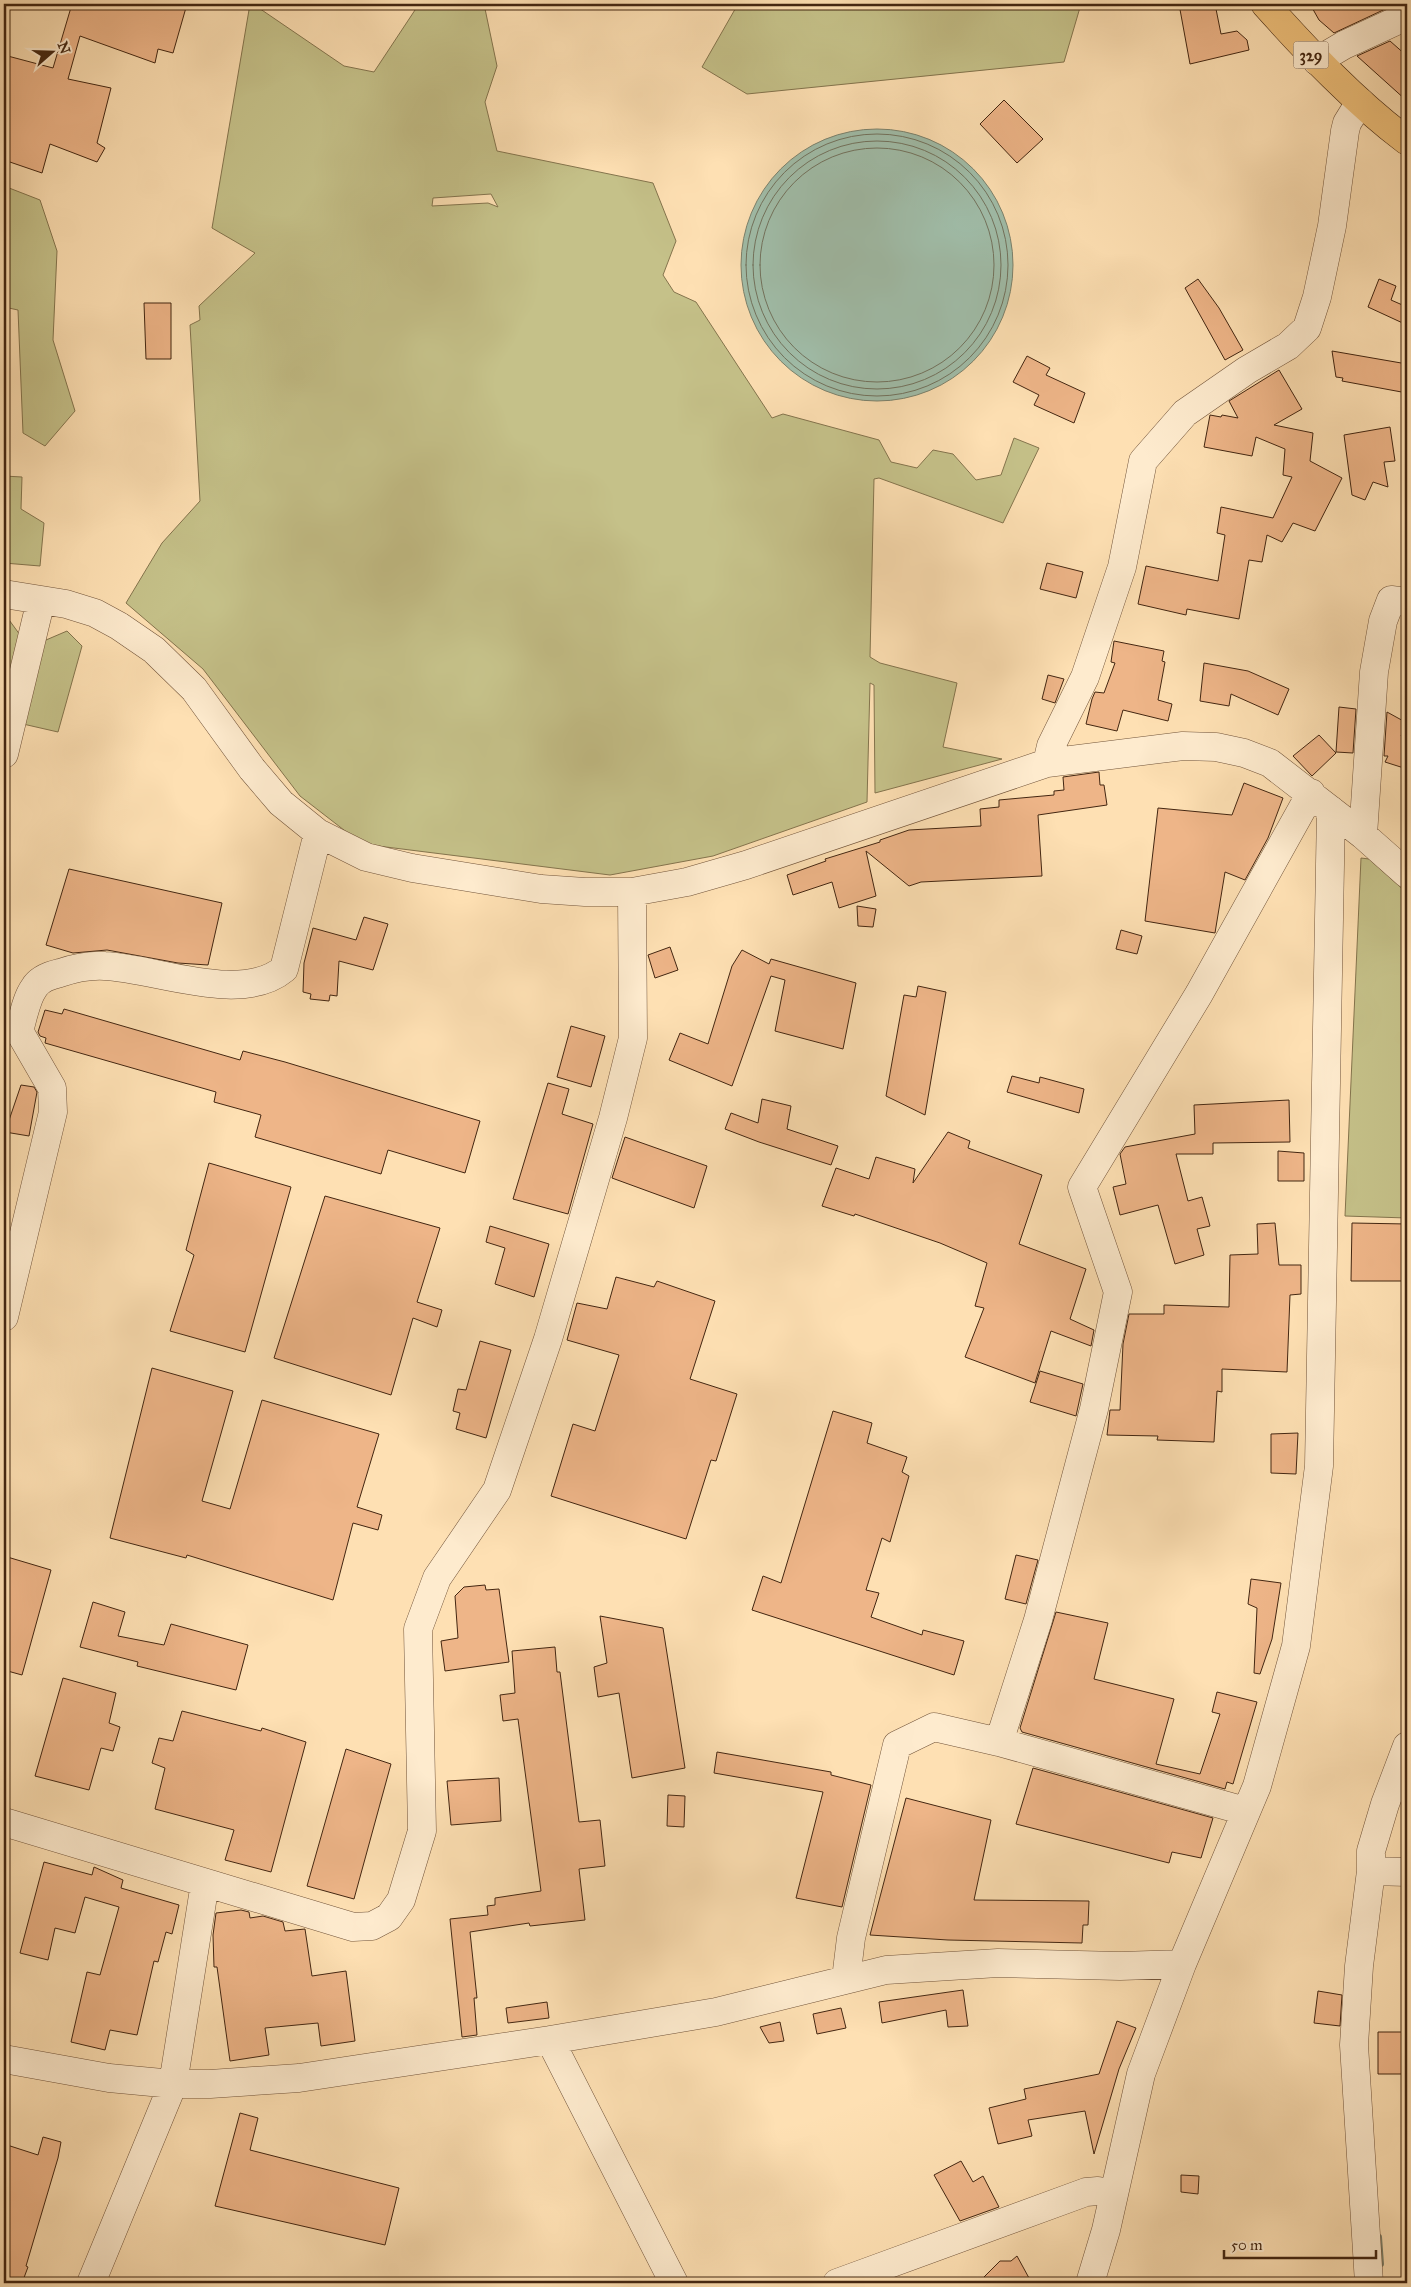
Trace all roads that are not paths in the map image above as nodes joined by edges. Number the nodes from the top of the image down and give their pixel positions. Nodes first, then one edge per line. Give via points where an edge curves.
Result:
1 (1265, 4) edge
2 (1407, 16) edge
3 (1316, 61) junction
4 (1360, 102) junction
5 (1407, 141) edge
6 (4, 594) edge
7 (41, 600) junction
8 (1407, 602) edge
9 (4, 754) edge
10 (1046, 763) junction
11 (1321, 802) junction
12 (318, 833) junction
13 (1363, 834) junction
14 (1407, 874) edge
15 (632, 892) junction
16 (4, 1317) edge
17 (999, 1742) junction
18 (1407, 1746) edge
19 (1245, 1811) junction
20 (4, 1822) edge
21 (1386, 1871) edge
22 (205, 1883) junction
23 (1182, 1964) junction
24 (846, 1978) junction
25 (550, 2040) junction
26 (4, 2059) edge
27 (173, 2084) junction
28 (1114, 2194) junction
29 (91, 2283) edge
30 (674, 2283) edge
31 (837, 2283) edge
32 (1090, 2283) edge
33 (1369, 2283) edge

1 - 3 highway, 329
2 - 3 street
3 - 4 highway, 329
4 - 5 highway, 329
4 - 10 street via 1347,122 1332,226 1307,328 1288,346 1185,413 1143,461 1122,568 1085,677
6 - 7 street
7 - 9 street
7 - 12 street via 94,613 154,650 194,689 281,803
8 - 13 street via 1391,600 1383,621 1374,672
10 - 11 street via 1183,746 1216,747 1244,752 1270,763
10 - 15 street via 746,865 687,882
11 - 13 street
11 - 17 street via 1082,1187 1118,1292 1094,1409 1038,1620
11 - 19 street via 1319,1466 1296,1646 1262,1770
12 - 15 street via 366,857 412,868 541,889
12 - 16 street via 284,969 273,978 250,983 200,982 106,966 82,966 48,976 34,987 19,1031 52,1088 53,1112
13 - 14 street
15 - 22 street via 633,1038 618,1100 548,1338 497,1490 437,1578 418,1629 422,1832 401,1900 389,1917 372,1926 353,1927
17 - 19 street
17 - 24 street via 934,1727 898,1745 851,1938
18 - 21 street via 1371,1851
19 - 23 street
20 - 22 street
21 - 33 street via 1359,1966 1354,2045
22 - 27 street
23 - 24 street via 948,1964
23 - 28 street via 1141,2074
24 - 25 street via 716,2012
25 - 27 street via 299,2078 250,2083
25 - 30 street
26 - 27 street via 109,2078
27 - 29 street
28 - 31 street via 1086,2192
28 - 32 street

